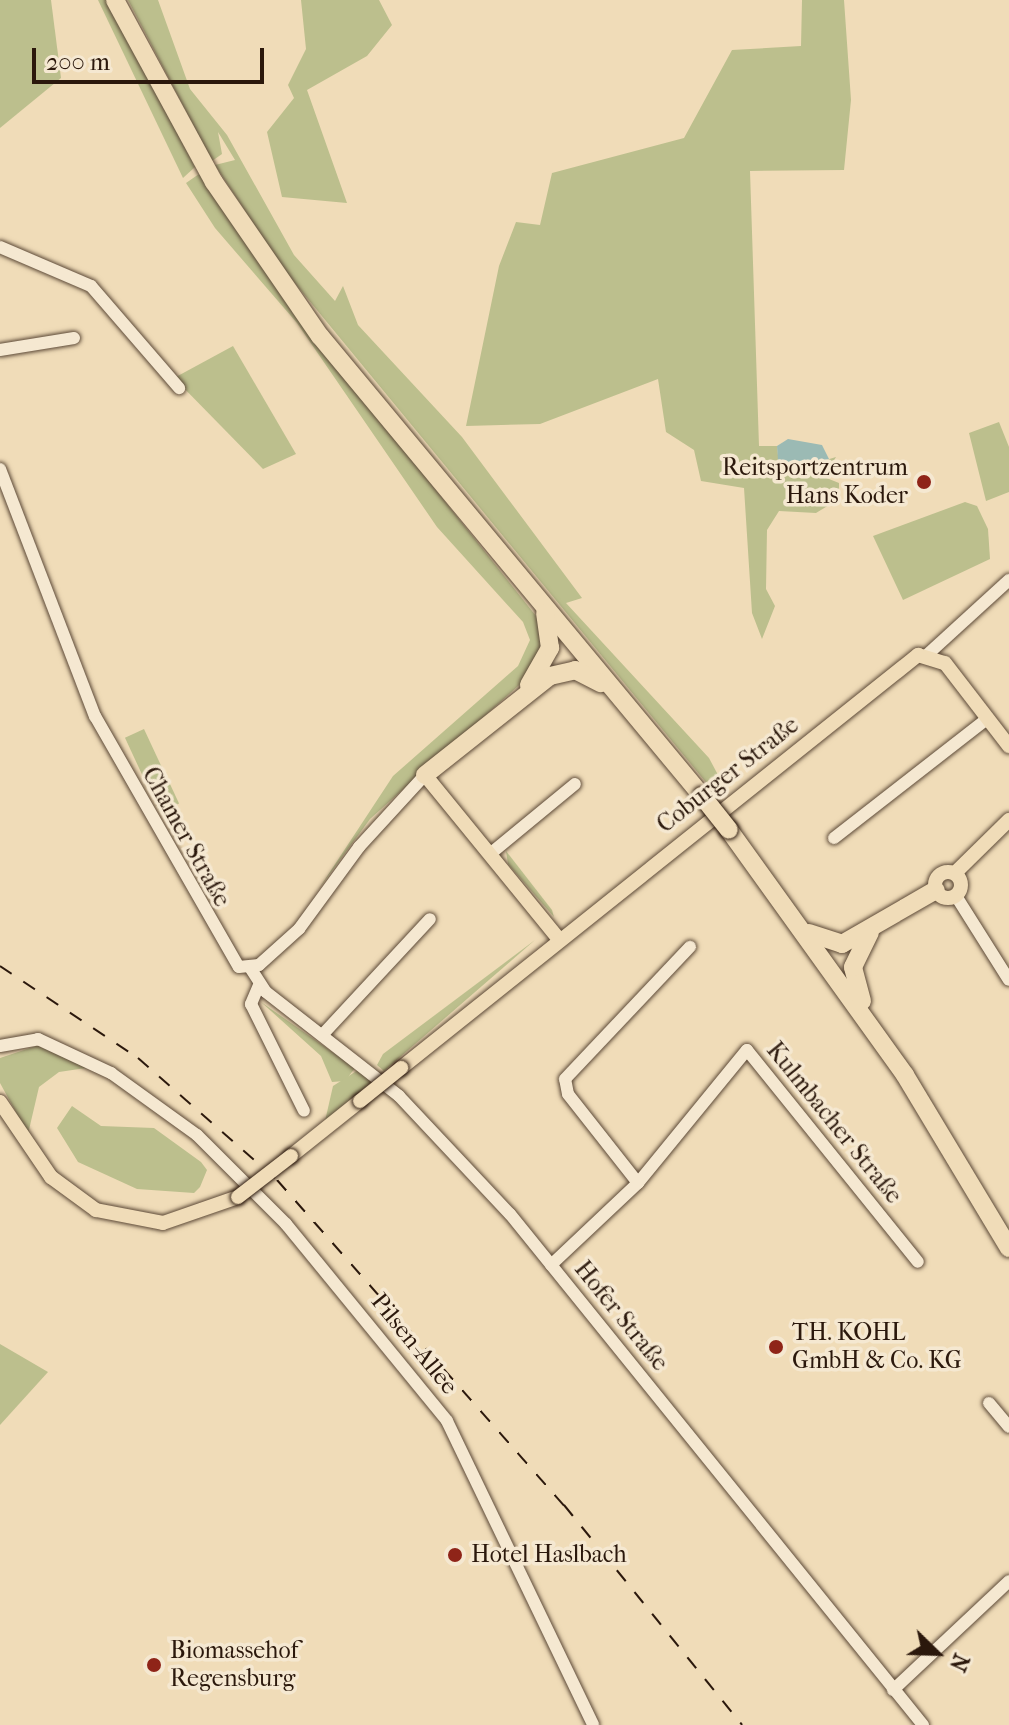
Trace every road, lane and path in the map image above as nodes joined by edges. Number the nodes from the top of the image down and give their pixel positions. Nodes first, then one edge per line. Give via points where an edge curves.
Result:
1 (115, 0) edge
2 (0, 247) edge
3 (74, 338) dead end
4 (0, 350) edge
5 (179, 388) dead end
6 (0, 469) edge
7 (1009, 580) edge
8 (544, 607) junction
9 (928, 654) junction
10 (619, 697) junction
11 (514, 701) junction
12 (988, 718) junction
13 (1009, 746) edge
14 (425, 775) junction
15 (575, 784) dead end
16 (1009, 820) edge
17 (834, 838) dead end
18 (490, 854) junction
19 (955, 873) junction
20 (936, 890) junction
21 (956, 896) junction
22 (430, 919) dead end
23 (874, 927) junction
24 (804, 929) junction
25 (558, 938) junction
26 (690, 947) dead end
27 (251, 969) junction
28 (1009, 980) edge
29 (259, 985) junction
30 (325, 1032) junction
31 (879, 1036) junction
32 (1, 1046) edge
33 (0, 1102) edge
34 (304, 1111) dead end
35 (638, 1183) junction
36 (1009, 1248) edge
37 (918, 1262) dead end
38 (551, 1265) junction
39 (989, 1403) dead end
40 (1009, 1427) edge
41 (1009, 1581) edge
42 (893, 1690) junction
43 (593, 1725) edge
44 (923, 1725) edge

1 - 8 highway via 214,182 339,360
2 - 5 street via 91,286
3 - 4 street
6 - 27 street, Chamer Straße via 112,750 227,956
7 - 9 street
8 - 10 highway
8 - 11 highway via 547,660
9 - 12 main road via 945,663
9 - 25 main road, Coburger Straße via 905,663
10 - 11 highway via 575,670 550,676
10 - 24 highway, bridge
11 - 14 highway
12 - 13 main road
12 - 17 street
14 - 18 main road
14 - 27 street via 359,847 299,929
15 - 18 street
16 - 19 main road
18 - 25 main road
19 - 20 main road via 940,874
19 - 21 main road via 962,886
20 - 21 main road
20 - 23 highway
21 - 28 street
22 - 30 street
23 - 24 highway via 834,945
23 - 31 highway via 853,967
24 - 31 highway
25 - 33 main road, bridge via 238,1197 163,1223 96,1210 51,1177
26 - 35 street via 565,1079 568,1094
27 - 29 street, Hofer Straße
29 - 30 street, Hofer Straße
29 - 34 street via 251,1004
30 - 38 street, Hofer Straße via 458,1156
31 - 36 highway
32 - 43 street, Pilsen-Allee via 28,1038 65,1048 134,1088 218,1153 422,1385 465,1456
35 - 37 street, Kulmbacher Straße via 747,1050
35 - 38 street, Kulmbacher Straße
38 - 42 street, Hofer Straße
39 - 40 street
41 - 42 street
42 - 44 street, Hofer Straße

